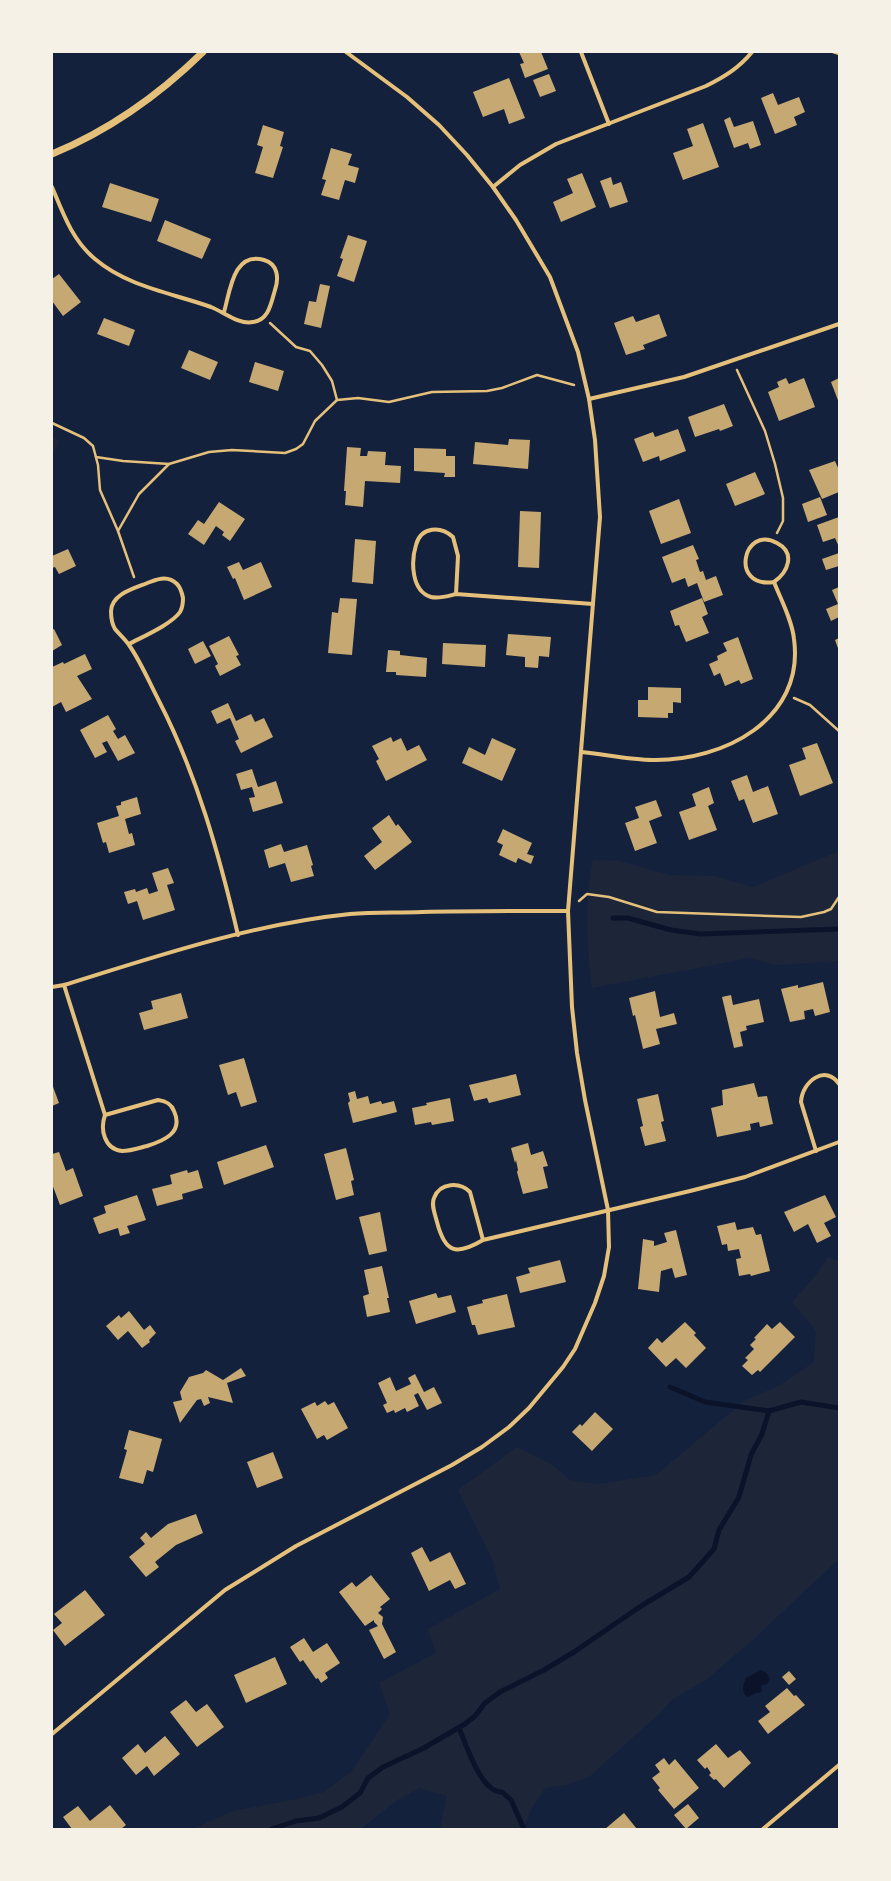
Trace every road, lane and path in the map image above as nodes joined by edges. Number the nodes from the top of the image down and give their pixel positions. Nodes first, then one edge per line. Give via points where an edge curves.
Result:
1 (203, 52) edge
2 (346, 52) edge
3 (581, 52) edge
4 (752, 52) edge
5 (833, 52) edge
6 (839, 54) edge
7 (609, 124) junction
8 (52, 154) edge
9 (52, 187) edge
10 (493, 187) junction
11 (224, 312) junction
12 (263, 318) junction
13 (839, 324) edge
14 (733, 360) junction
15 (589, 399) junction
16 (337, 400) junction
17 (52, 423) edge
18 (96, 457) junction
19 (169, 464) junction
20 (118, 531) junction
21 (773, 541) junction
22 (774, 582) junction
23 (138, 587) junction
24 (456, 594) junction
25 (593, 604) junction
26 (129, 644) junction
27 (786, 695) junction
28 (839, 731) edge
29 (580, 752) junction
30 (839, 897) edge
31 (568, 911) junction
32 (238, 935) junction
33 (64, 985) junction
34 (52, 987) edge
35 (839, 1084) edge
36 (105, 1115) junction
37 (839, 1142) edge
38 (816, 1151) junction
39 (608, 1210) junction
40 (483, 1240) junction
41 (52, 1734) edge
42 (839, 1765) edge
43 (762, 1829) edge

1 - 8 street via 182,72 123,117 72,146
2 - 10 street via 407,97 439,125
3 - 7 street
4 - 7 street via 738,68 725,77
5 - 6 path
7 - 10 street via 556,144 520,164
9 - 11 street via 68,225 80,244 110,270 151,289
10 - 15 street via 550,277 578,352
11 - 12 street via 243,322 254,322
11 - 12 street via 234,274 240,265 247,260 264,260 272,264 277,271 278,281 269,312
12 - 16 path via 296,347 310,351 332,381
13 - 14 street
14 - 15 street via 684,377
14 - 21 path via 765,431 783,498 783,521
15 - 16 path via 573,383 537,375 487,391 432,392 390,402 358,398
15 - 25 street via 596,440 600,517
16 - 19 path via 315,421 303,444 296,449 285,453 232,450 209,452
17 - 18 path via 84,438 93,446
18 - 19 path
18 - 20 path via 100,490
19 - 20 path via 139,494
20 - 23 path
21 - 22 street via 786,551 788,560 787,569
21 - 22 street via 754,543 748,549 745,566 754,579 767,583
22 - 27 street via 794,638 792,679
23 - 26 street via 117,598 111,611 115,628
23 - 26 street via 157,579 173,580 180,586 183,604 173,619
24 - 24 street via 431,597 418,587 414,580 416,545 426,532 441,529 453,538 458,556
24 - 25 street
25 - 29 street
26 - 32 street via 186,759 219,855
27 - 28 path via 810,706
27 - 29 street via 777,710 759,727 740,739 691,757 652,760
29 - 31 street
30 - 31 path via 831,909 801,917 658,912 609,897 587,894
31 - 32 street via 350,914
31 - 39 street via 572,1007 577,1053
32 - 33 street via 160,955
33 - 34 street
33 - 36 street
35 - 38 street via 824,1075 816,1077 809,1081 801,1094 801,1102
36 - 36 street via 102,1129 105,1138 120,1151 135,1150 168,1138 177,1125 174,1110 165,1101 153,1101
37 - 38 street
38 - 39 street via 745,1177
39 - 40 street
39 - 41 street via 609,1247 604,1276 595,1304 575,1349 529,1408 482,1447 296,1546 225,1590
40 - 40 street via 457,1250 444,1243 432,1205 437,1192 450,1185 458,1185 470,1192
42 - 43 street

